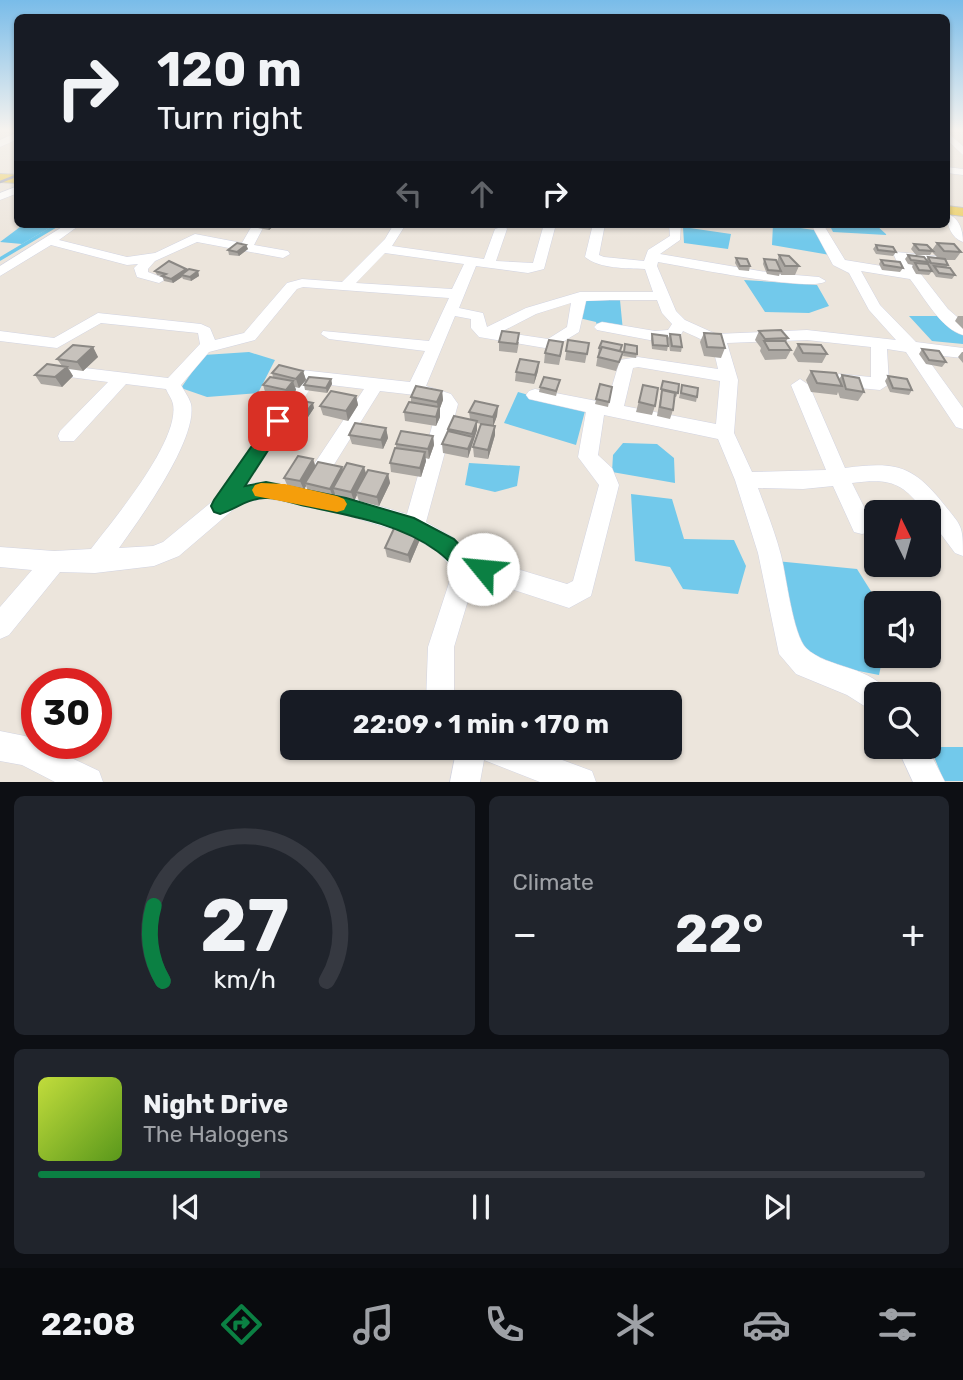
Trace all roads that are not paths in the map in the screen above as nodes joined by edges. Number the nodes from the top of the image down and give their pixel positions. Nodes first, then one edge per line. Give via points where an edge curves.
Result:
1 (950, 221) edge
2 (69, 228) edge
3 (258, 228) edge
4 (397, 228) edge
5 (549, 228) edge
6 (597, 228) edge
7 (675, 228) edge
8 (819, 228) edge
9 (501, 229) dead end
10 (963, 237) edge
11 (49, 241) junction
12 (247, 246) junction
13 (382, 249) junction
14 (283, 254) dead end
15 (149, 260) junction
16 (651, 261) junction
17 (944, 261) edge
18 (840, 263) junction
19 (480, 264) junction
20 (0, 272) edge
21 (909, 274) junction
22 (159, 279) edge
23 (819, 281) dead end
24 (345, 286) junction
25 (458, 294) junction
26 (580, 296) junction
27 (661, 296) junction
28 (452, 311) junction
29 (680, 323) junction
30 (602, 327) dead end
31 (963, 330) edge
32 (329, 334) dead end
33 (485, 334) junction
34 (0, 336) edge
35 (715, 339) junction
36 (879, 344) junction
37 (209, 346) junction
38 (435, 347) junction
39 (911, 347) junction
40 (963, 353) edge
41 (68, 372) edge
42 (283, 374) edge
43 (728, 376) junction
44 (309, 377) junction
45 (122, 378) junction
46 (832, 380) edge
47 (172, 384) junction
48 (376, 384) junction
49 (800, 385) dead end
50 (416, 389) junction
51 (535, 395) dead end
52 (605, 409) junction
53 (963, 422) edge
54 (725, 433) junction
55 (67, 436) dead end
56 (838, 478) junction
57 (745, 480) junction
58 (303, 496) junction
59 (220, 506) junction
60 (862, 525) dead end
61 (414, 526) junction
62 (963, 546) edge
63 (0, 557) edge
64 (54, 562) junction
65 (95, 562) junction
66 (463, 563) junction
67 (0, 626) edge
68 (440, 690) edge
69 (864, 690) edge
70 (0, 746) edge
71 (918, 759) edge
72 (469, 760) edge
73 (522, 760) edge
74 (88, 782) edge
75 (465, 782) edge
76 (581, 782) edge
77 (930, 782) edge

1 - 10 street
2 - 11 street
3 - 12 street
4 - 13 street
5 - 19 street via 539,265 521,269
6 - 16 street via 592,257
7 - 16 street via 676,237 656,248
8 - 18 street
9 - 19 street
11 - 15 street via 105,258
11 - 20 street
12 - 14 street
12 - 15 street via 190,238
13 - 19 street
13 - 24 street
15 - 22 street via 141,268 142,274
16 - 23 street
16 - 27 street
17 - 21 street via 901,255
18 - 21 street
18 - 39 street via 854,270 881,316
19 - 25 street
21 - 31 street via 918,278
24 - 25 street
24 - 37 street via 297,284 249,337
25 - 28 street
26 - 27 street
26 - 33 street via 533,308
26 - 33 street via 574,329 555,343
27 - 29 street
28 - 33 street via 478,316
28 - 38 street
29 - 30 street via 673,335 663,336
29 - 35 street
32 - 38 street
34 - 37 street via 57,343 98,318 201,329
35 - 36 street via 789,334
35 - 43 street via 722,348
36 - 39 street
36 - 46 street via 880,384
37 - 47 street via 194,354
38 - 50 street
39 - 40 street
39 - 53 street
41 - 45 street
42 - 44 street
43 - 52 street via 626,364
43 - 54 street
44 - 48 street
44 - 59 street
45 - 47 street
45 - 55 street
47 - 65 street via 183,406 177,428 162,462
48 - 50 street
48 - 58 street
49 - 56 street
50 - 61 street via 435,393 449,404
51 - 52 street
52 - 54 street
52 - 66 street via 587,457 605,474 609,485 579,593 569,596
54 - 57 street
56 - 57 street
56 - 60 street
56 - 62 street via 877,472 906,479 934,505
57 - 69 street via 769,553 780,617 793,655 808,667
58 - 59 street via 266,489 235,495
58 - 61 street
59 - 65 street via 172,549 154,556
61 - 66 street via 446,545
63 - 64 street
64 - 65 street
64 - 67 street
66 - 68 street via 463,577 441,647
70 - 74 street via 25,751
71 - 77 street
72 - 75 street
73 - 76 street

